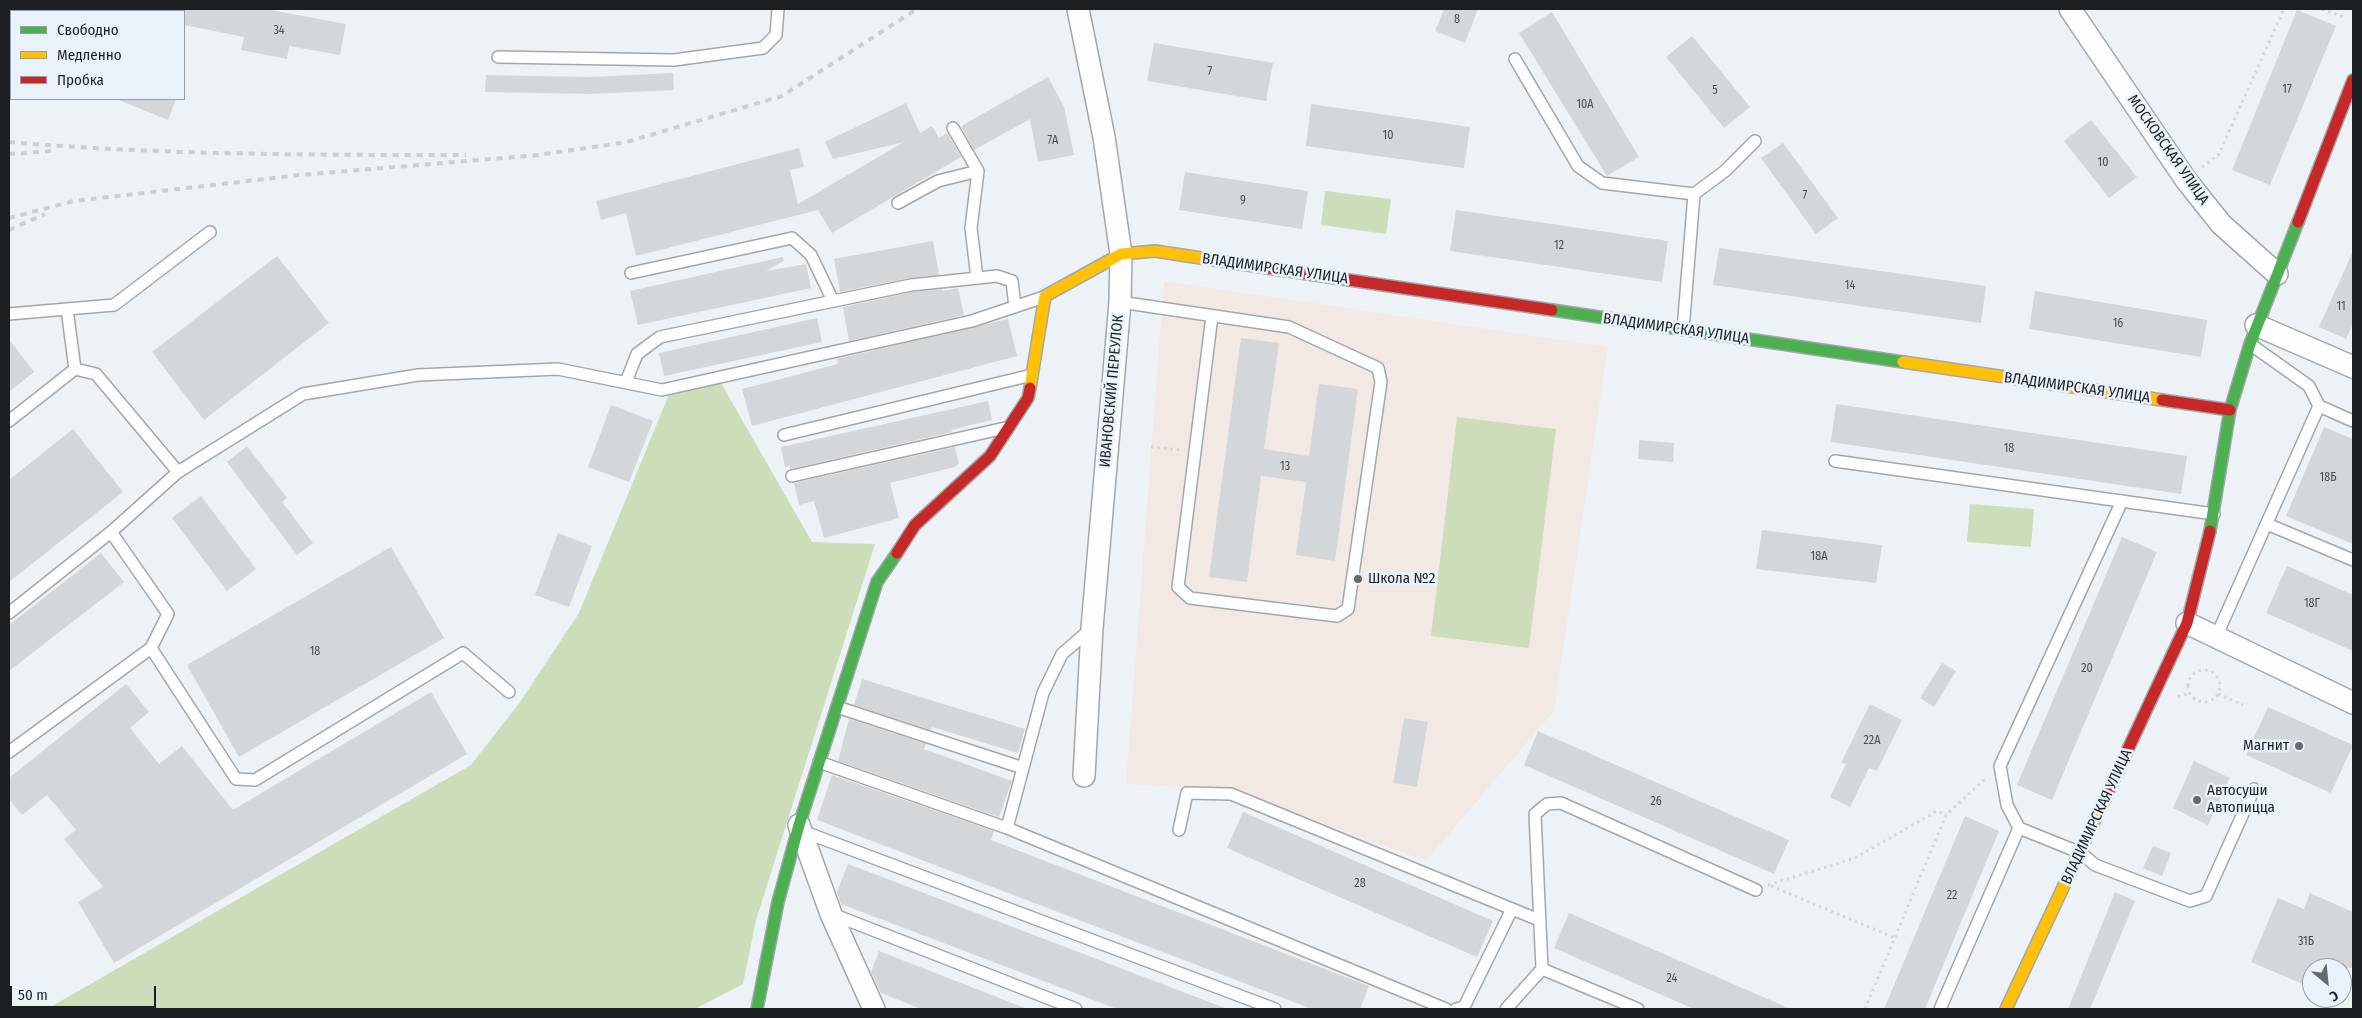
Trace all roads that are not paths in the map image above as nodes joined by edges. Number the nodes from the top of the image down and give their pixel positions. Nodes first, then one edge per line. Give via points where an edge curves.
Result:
1 (778, 9) edge
2 (1078, 9) edge
3 (2074, 10) edge
4 (498, 57) dead end
5 (1515, 59) dead end
6 (2352, 88) edge
7 (953, 128) dead end
8 (1755, 141) dead end
9 (978, 171) junction
10 (1694, 194) junction
11 (898, 203) dead end
12 (210, 232) dead end
13 (1121, 254) junction
14 (631, 274) dead end
15 (2277, 274) junction
16 (977, 278) junction
17 (1046, 296) junction
18 (833, 301) junction
19 (1120, 302) junction
20 (1015, 307) junction
21 (67, 309) junction
22 (9, 314) edge
23 (1212, 316) junction
24 (1683, 330) junction
25 (2253, 335) junction
26 (2353, 367) edge
27 (75, 369) junction
28 (1032, 374) junction
29 (626, 382) junction
30 (2319, 406) junction
31 (2230, 410) junction
32 (9, 421) edge
33 (2353, 421) edge
34 (1009, 427) junction
35 (784, 435) dead end
36 (1835, 461) dead end
37 (178, 472) junction
38 (792, 476) dead end
39 (2122, 501) junction
40 (2214, 514) junction
41 (2267, 524) junction
42 (111, 532) junction
43 (2353, 560) edge
44 (9, 613) edge
45 (2187, 623) junction
46 (1092, 628) junction
47 (2216, 638) junction
48 (151, 648) junction
49 (509, 692) dead end
50 (2353, 703) edge
51 (837, 706) junction
52 (9, 752) edge
53 (819, 762) junction
54 (1023, 768) junction
55 (1084, 776) dead end
56 (2254, 789) dead end
57 (1007, 828) junction
58 (2019, 828) junction
59 (800, 830) junction
60 (1179, 830) dead end
61 (2081, 853) junction
62 (1762, 887) road end
63 (1512, 909) junction
64 (831, 914) junction
65 (1540, 920) junction
66 (1542, 970) junction
67 (756, 1009) edge
68 (874, 1009) edge
69 (1076, 1009) edge
70 (1275, 1009) edge
71 (1446, 1009) edge
72 (1456, 1009) edge
73 (1506, 1009) edge
74 (1638, 1009) edge
75 (1940, 1009) edge
76 (2006, 1009) edge

1 - 4 lane via 776,35 762,48 674,60
2 - 13 street, ИВАНОВСКИЙ ПЕРЕУЛОК via 1104,137
3 - 15 street, МОСКОВСКАЯ УЛИЦА via 2186,180 2222,224
5 - 10 lane via 1578,166 1602,183
6 - 15 street, ВЛАДИМИРСКАЯ УЛИЦА
7 - 9 lane
8 - 10 lane via 1725,171
9 - 11 lane via 938,181
9 - 16 lane via 971,228
10 - 24 lane
12 - 21 lane via 114,305
13 - 17 street
13 - 19 street, ИВАНОВСКИЙ ПЕРЕУЛОК
13 - 24 street, ВЛАДИМИРСКАЯ УЛИЦА via 1154,251
14 - 18 lane via 792,238 811,255
15 - 25 street, ВЛАДИМИРСКАЯ УЛИЦА
16 - 18 lane via 911,285
16 - 20 lane via 997,276 1012,282
17 - 20 lane
17 - 28 street
18 - 29 lane via 660,338 637,354
19 - 23 lane
19 - 46 street, ИВАНОВСКИЙ ПЕРЕУЛОК
20 - 29 lane via 972,321 662,390
21 - 22 lane
21 - 27 lane
23 - 23 lane via 1289,327 1378,368 1382,382 1348,609 1337,616 1190,598 1178,587
24 - 31 street, ВЛАДИМИРСКАЯ УЛИЦА
25 - 26 street
25 - 30 lane via 2309,386
25 - 31 street, ВЛАДИМИРСКАЯ УЛИЦА
27 - 32 lane
27 - 37 lane via 96,374
28 - 34 street via 1028,398
28 - 35 lane
29 - 37 lane via 558,369 418,375 303,394
30 - 33 lane
30 - 41 lane
31 - 40 street, ВЛАДИМИРСКАЯ УЛИЦА
34 - 38 lane
34 - 51 street via 990,456 915,525 877,582
36 - 39 lane
37 - 42 lane
39 - 40 lane
39 - 58 lane via 2000,766 2007,805
40 - 45 street, ВЛАДИМИРСКАЯ УЛИЦА
41 - 43 lane
41 - 47 lane
42 - 44 lane
42 - 48 lane via 168,614
45 - 47 street
45 - 61 street, ВЛАДИМИРСКАЯ УЛИЦА
46 - 54 lane via 1062,654 1043,693
46 - 55 street, ИВАНОВСКИЙ ПЕРЕУЛОК
47 - 50 street
48 - 49 lane via 236,779 255,780 463,652
48 - 52 lane
51 - 53 street
51 - 54 lane
53 - 57 lane
53 - 59 street
54 - 57 lane
56 - 61 lane via 2206,896 2190,901 2095,865
57 - 71 lane
58 - 61 lane
58 - 75 lane
59 - 64 street
59 - 67 street via 778,902
59 - 70 lane
60 - 63 lane via 1187,793 1231,794
61 - 76 street, ВЛАДИМИРСКАЯ УЛИЦА
62 - 65 lane via 1561,803 1547,804 1535,814
63 - 65 lane
63 - 72 lane via 1464,1007
64 - 68 street
64 - 69 lane
65 - 66 lane
66 - 73 lane
66 - 74 lane

